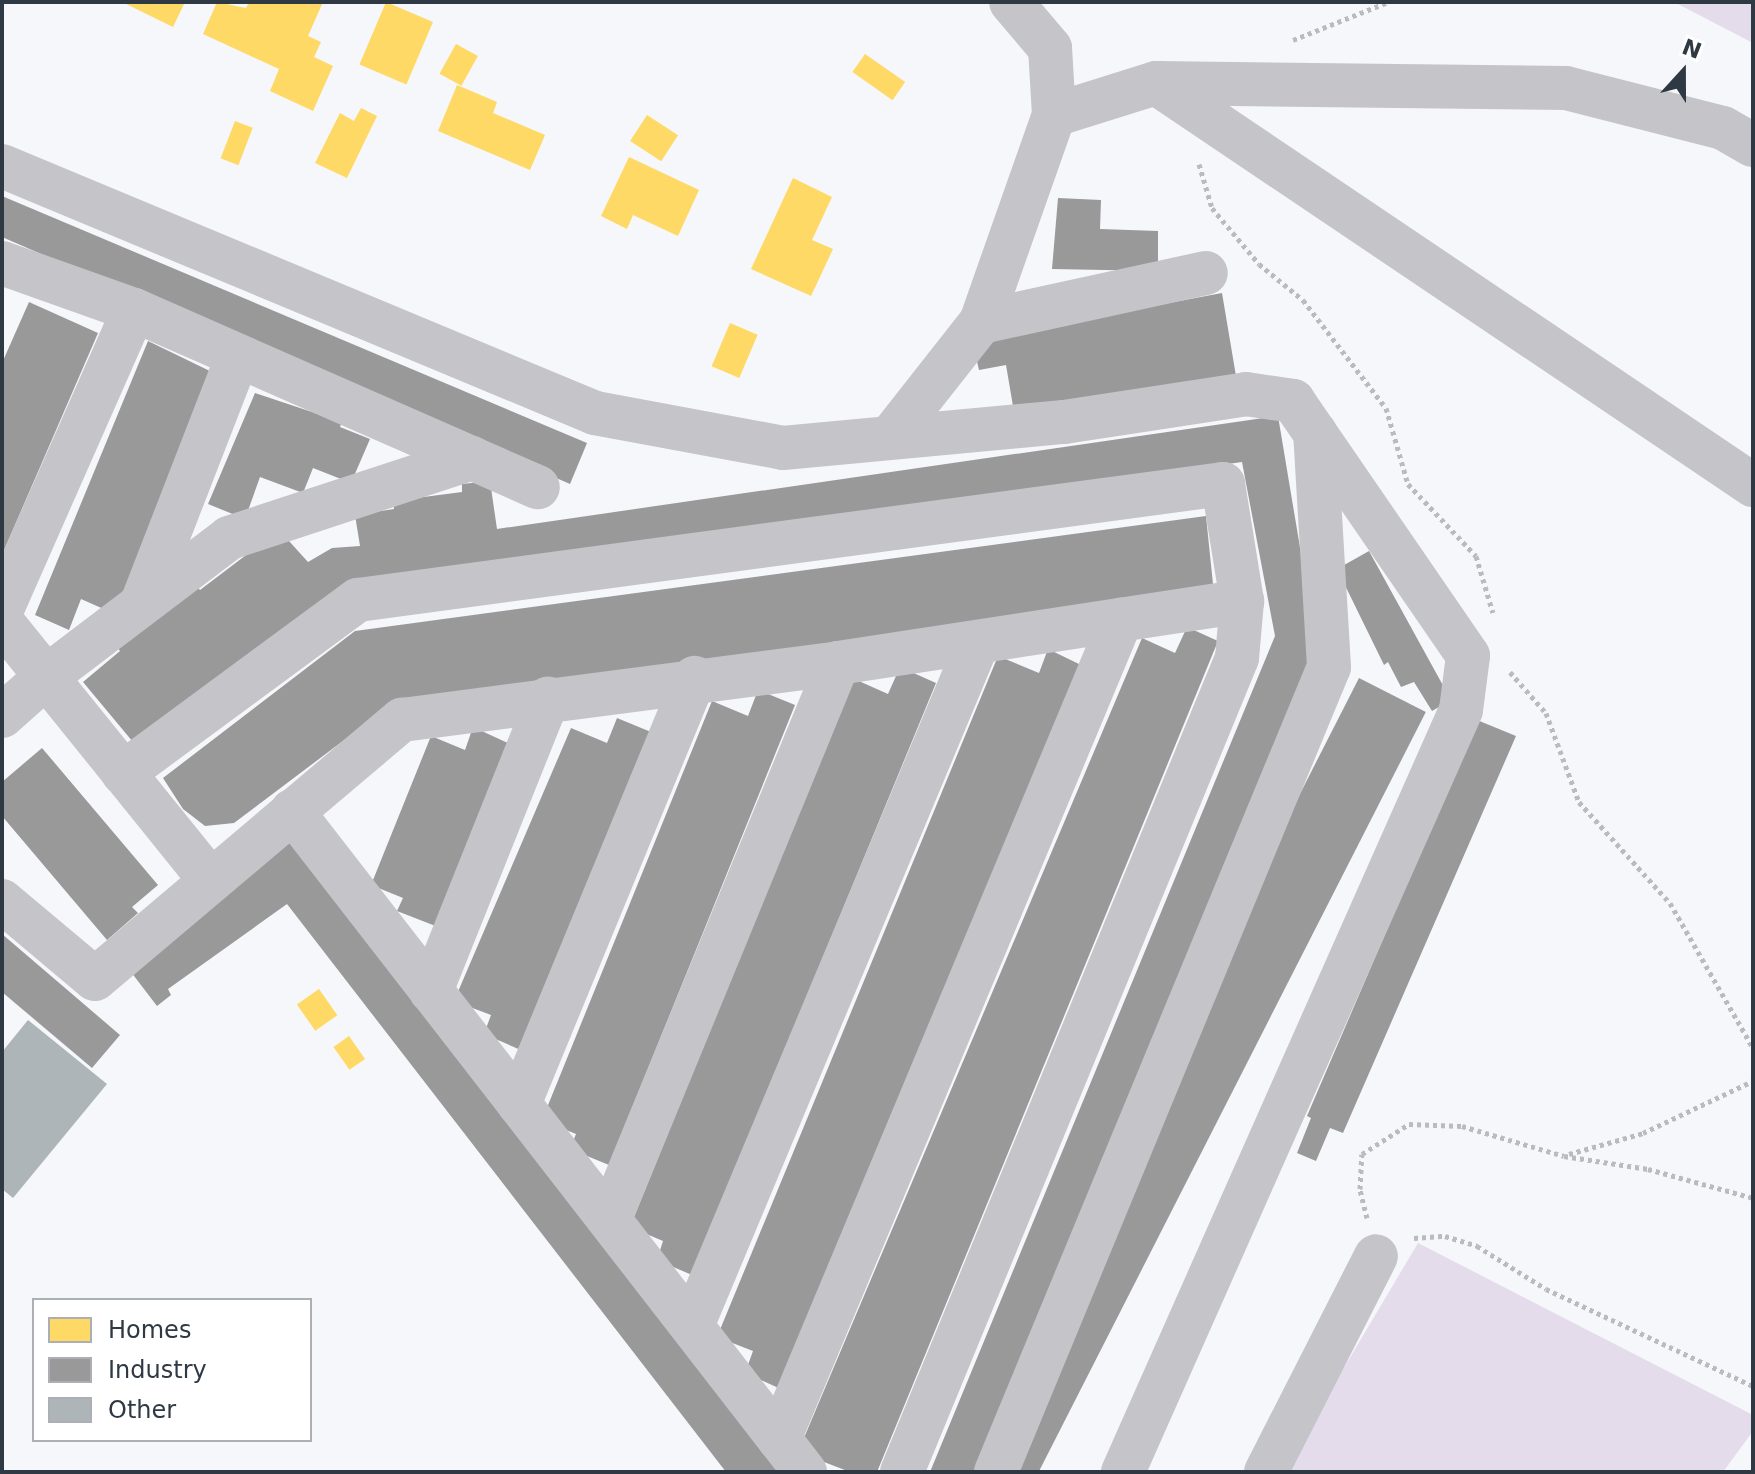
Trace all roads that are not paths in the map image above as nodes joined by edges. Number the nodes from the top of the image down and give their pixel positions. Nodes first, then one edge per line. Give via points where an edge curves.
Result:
1 (1011, 2) edge
2 (1156, 83) junction
3 (1054, 115) junction
4 (1753, 145) edge
5 (2, 166) edge
6 (1206, 273) dead end
7 (6, 274) edge
8 (134, 310) junction
9 (981, 322) junction
10 (238, 356) junction
11 (1315, 432) junction
12 (892, 435) junction
13 (472, 458) junction
14 (1753, 485) edge
15 (538, 487) dead end
16 (1242, 601) junction
17 (142, 603) junction
18 (2, 609) edge
19 (1121, 620) junction
20 (2, 622) edge
21 (978, 642) junction
22 (838, 663) junction
23 (46, 677) junction
24 (695, 678) junction
25 (548, 699) junction
26 (2, 716) edge
27 (123, 773) junction
28 (292, 811) junction
29 (210, 880) junction
30 (2, 901) edge
31 (431, 991) junction
32 (519, 1104) junction
33 (610, 1218) junction
34 (1376, 1256) road end
35 (692, 1326) junction
36 (792, 1456) edge
37 (902, 1472) edge
38 (996, 1472) edge
39 (1123, 1472) edge
40 (1266, 1472) edge

1 - 3 street via 1050,48
2 - 3 street
2 - 4 street via 1566,88 1723,128
2 - 14 street
3 - 9 street
5 - 12 street via 595,413 783,448
6 - 9 street
7 - 8 street
8 - 10 street
8 - 18 street
9 - 12 street
10 - 13 street
10 - 17 street
11 - 12 street via 1293,401 1246,394 1064,422
11 - 38 street via 1329,667
11 - 39 street via 1468,656 1461,710
13 - 15 street
13 - 17 street via 229,538
16 - 19 street
16 - 27 street via 1223,484 358,600
16 - 37 street via 1237,658
17 - 23 street
19 - 21 street
19 - 36 street
20 - 23 street
21 - 22 street
21 - 35 street
22 - 24 street
22 - 33 street
23 - 26 street
23 - 27 street
24 - 25 street
24 - 32 street
25 - 28 street via 402,720
25 - 31 street
27 - 29 street
28 - 29 street
28 - 31 street
29 - 30 street via 95,979
31 - 32 street
32 - 33 street
33 - 35 street
34 - 40 street
35 - 36 street

